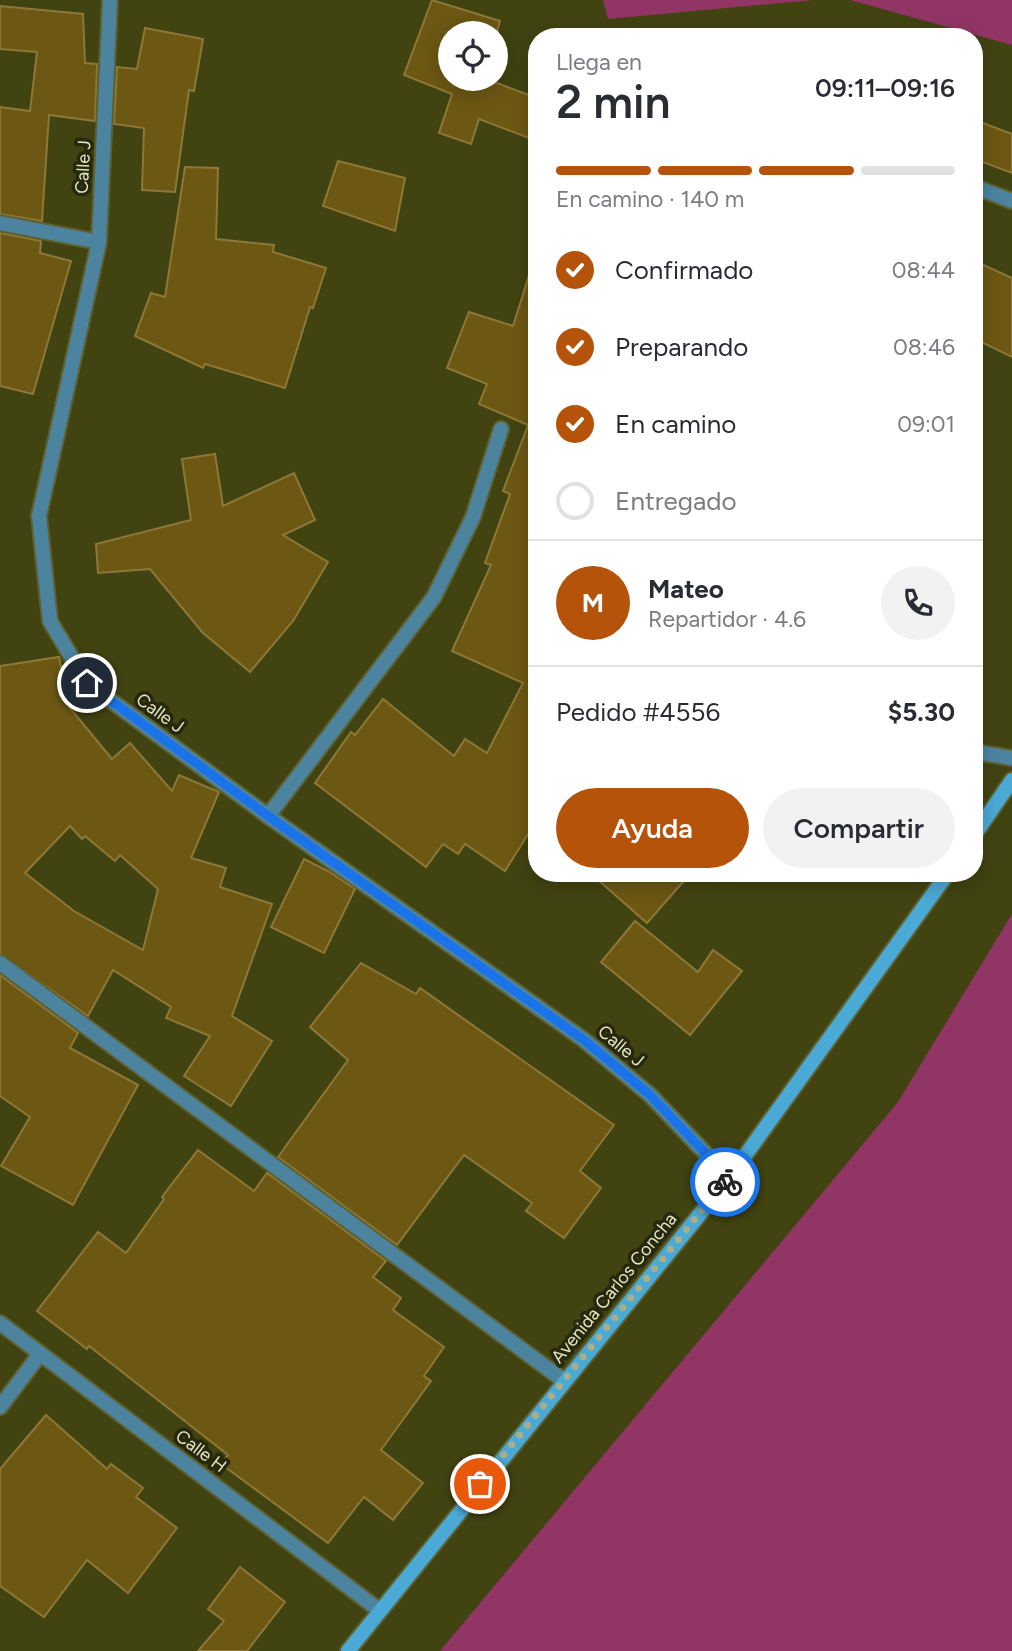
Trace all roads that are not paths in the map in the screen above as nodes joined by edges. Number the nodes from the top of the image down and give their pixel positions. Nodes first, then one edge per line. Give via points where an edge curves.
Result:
1 (110, 0) edge
2 (983, 190) edge
3 (1012, 201) edge
4 (0, 223) edge
5 (99, 242) junction
6 (501, 429) dead end
7 (983, 753) edge
8 (1012, 758) edge
9 (1012, 780) edge
10 (268, 816) junction
11 (983, 822) edge
12 (942, 882) edge
13 (0, 963) edge
14 (729, 1178) junction
15 (0, 1323) edge
16 (40, 1354) junction
17 (564, 1380) junction
18 (0, 1407) edge
19 (379, 1610) junction
20 (348, 1651) edge

1 - 5 street, Calle J
2 - 3 street
4 - 5 street
5 - 10 street, Calle J via 39,516 50,621 87,683
6 - 10 street via 473,517 434,597
7 - 8 street
9 - 11 street
10 - 14 street, Calle J via 584,1040 650,1095
12 - 14 street, Avenida Carlos Concha
13 - 17 street
14 - 17 street, Avenida Carlos Concha
15 - 16 street, Calle H
16 - 18 street
16 - 19 street, Calle H
17 - 19 street, Avenida Carlos Concha
19 - 20 street, Avenida Carlos Concha

